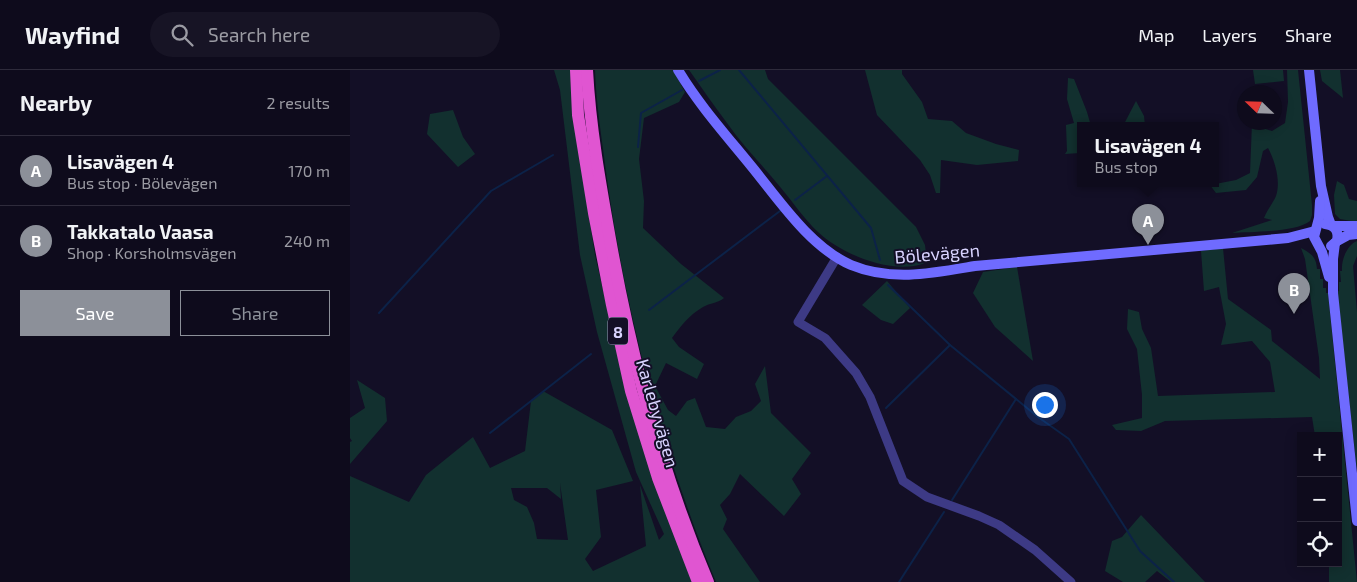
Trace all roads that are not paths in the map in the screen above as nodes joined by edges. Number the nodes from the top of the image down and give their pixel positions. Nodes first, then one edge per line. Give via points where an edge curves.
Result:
1 (576, 70) edge
2 (587, 70) edge
3 (678, 70) edge
4 (1309, 70) edge
5 (1321, 186) junction
6 (1332, 226) junction
7 (1357, 226) edge
8 (1316, 229) junction
9 (1357, 234) edge
10 (1288, 238) junction
11 (1336, 242) junction
12 (1317, 244) junction
13 (837, 257) junction
14 (1332, 292) junction
15 (1357, 521) edge
16 (698, 582) edge
17 (708, 582) edge
18 (1071, 582) edge

1 - 16 highway, Karlebyvägen / 8 via 578,115 594,213 631,391 658,478
2 - 17 highway, Karlebyvägen / 8 via 589,114 621,303 641,387 667,473
3 - 13 main road, Bölevägen via 706,112 802,227
4 - 5 main road
5 - 6 main road
5 - 8 main road
6 - 7 main road
6 - 8 main road via 1325,224
6 - 11 main road via 1337,232
8 - 10 main road, Bölevägen
8 - 12 main road via 1314,237
9 - 11 main road
10 - 12 main road, Bölevägen
10 - 13 main road, Bölevägen via 975,266 903,276 870,270
11 - 12 main road via 1327,248
11 - 14 main road
12 - 14 main road via 1325,259
13 - 18 street via 798,322 825,338 856,373 870,397 903,481 927,497 999,525 1035,550
14 - 15 main road

